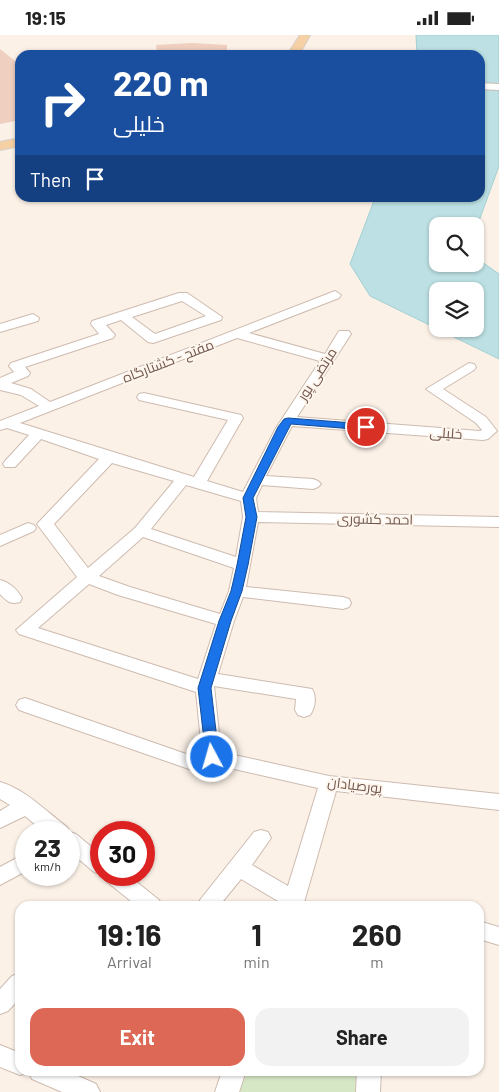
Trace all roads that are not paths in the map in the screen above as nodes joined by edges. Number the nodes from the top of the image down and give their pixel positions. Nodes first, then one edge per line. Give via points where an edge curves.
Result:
1 (304, 35) edge
2 (296, 50) edge
3 (485, 87) edge
4 (499, 87) edge
5 (15, 130) edge
6 (0, 133) edge
7 (15, 143) edge
8 (0, 147) edge
9 (336, 295) dead end
10 (123, 315) junction
11 (34, 318) dead end
12 (0, 328) edge
13 (238, 334) junction
14 (344, 334) dead end
15 (326, 358) junction
16 (469, 367) dead end
17 (0, 385) edge
18 (144, 397) dead end
19 (48, 407) junction
20 (288, 421) junction
21 (3, 424) edge
22 (38, 434) junction
23 (109, 457) junction
24 (10, 464) dead end
25 (257, 480) junction
26 (190, 481) junction
27 (313, 484) dead end
28 (248, 498) junction
29 (251, 517) junction
30 (499, 521) edge
31 (28, 528) dead end
32 (141, 531) junction
33 (0, 541) edge
34 (243, 565) junction
35 (86, 577) junction
36 (0, 585) edge
37 (237, 591) junction
38 (14, 598) dead end
39 (343, 603) dead end
40 (225, 621) junction
41 (206, 683) junction
42 (26, 705) dead end
43 (304, 710) dead end
44 (212, 757) junction
45 (329, 783) junction
46 (0, 789) edge
47 (499, 802) edge
48 (26, 806) junction
49 (0, 820) edge
50 (45, 821) edge
51 (261, 838) dead end
52 (80, 849) edge
53 (90, 857) edge
54 (238, 867) junction
55 (15, 868) edge
56 (0, 877) edge
57 (124, 886) edge
58 (139, 901) edge
59 (211, 901) edge
60 (291, 901) edge
61 (295, 901) edge
62 (484, 932) edge
63 (499, 936) edge
64 (15, 988) edge
65 (0, 1004) edge
66 (0, 1056) edge
67 (15, 1062) edge
68 (51, 1076) edge
69 (232, 1076) edge
70 (370, 1076) edge
71 (88, 1092) edge
72 (227, 1092) edge
73 (368, 1092) edge

1 - 2 main road
3 - 4 street
5 - 6 main road
7 - 8 main road
9 - 13 street, مفتح - کشتارگاه
10 - 10 street via 183,295 216,317 153,339
10 - 17 street via 97,324 108,335 16,366 23,373
11 - 12 street
13 - 15 street
13 - 19 street, مفتح - کشتارگاه
14 - 15 street, مرتضی پور
15 - 20 street, مرتضی پور
16 - 20 street, خلیلی via 433,389 481,420 490,431 483,436
17 - 19 street via 34,394
18 - 26 street via 236,418
19 - 21 street, مفتح - کشتارگاه
20 - 25 street, مرتضی پور
21 - 22 street
22 - 23 street
22 - 24 street
23 - 26 street
23 - 35 street via 44,524
25 - 27 street
25 - 28 street, مرتضی پور
26 - 28 street
26 - 32 street
28 - 29 street
29 - 30 street, احمد کشوری
29 - 34 street
31 - 33 street
32 - 34 street
32 - 35 street
34 - 37 street
35 - 40 street
35 - 41 street via 25,630
36 - 38 street
37 - 39 street
37 - 40 street
40 - 41 street
41 - 43 street via 306,694
41 - 44 street
42 - 44 street via 190,762
44 - 45 street, پورصیادان
45 - 47 street, پورصیادان
45 - 61 street
46 - 48 street
48 - 49 street
48 - 50 street
51 - 54 street
52 - 53 street
54 - 59 street
54 - 60 street
55 - 56 street
57 - 58 street
62 - 63 street
64 - 65 street
66 - 67 street
68 - 71 street
69 - 72 street
70 - 73 street

